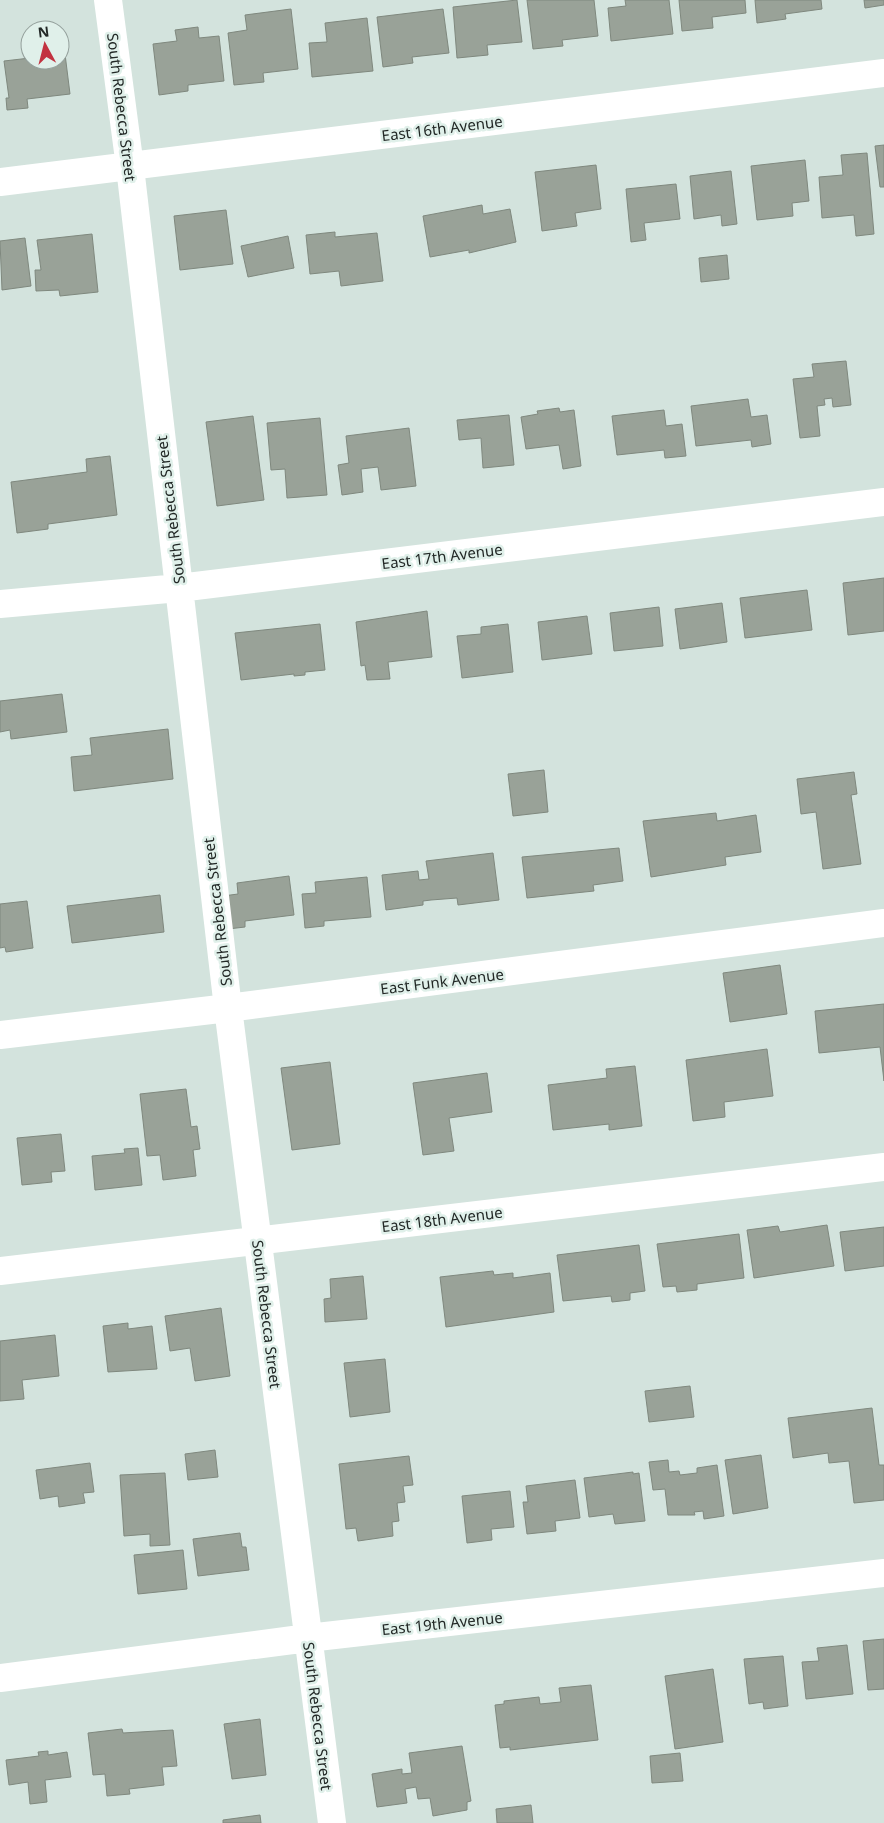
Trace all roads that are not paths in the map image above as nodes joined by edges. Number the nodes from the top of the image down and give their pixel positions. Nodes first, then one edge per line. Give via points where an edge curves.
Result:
1 (108, 0) edge
2 (884, 73) edge
3 (130, 167) junction
4 (0, 182) edge
5 (884, 502) edge
6 (179, 588) junction
7 (0, 604) edge
8 (884, 923) edge
9 (228, 1008) junction
10 (0, 1035) edge
11 (884, 1167) edge
12 (258, 1241) junction
13 (0, 1271) edge
14 (884, 1573) edge
15 (308, 1638) junction
16 (0, 1678) edge
17 (332, 1823) edge

1 - 3 street, South Rebecca Street
2 - 3 street, East 16th Avenue
3 - 4 street, East 16th Avenue
3 - 6 street, South Rebecca Street
5 - 6 street, East 17th Avenue
6 - 7 street, East 17th Avenue
6 - 9 street, South Rebecca Street
8 - 9 street, East Funk Avenue
9 - 10 street, East Funk Avenue
9 - 12 street, South Rebecca Street
11 - 12 street, East 18th Avenue
12 - 13 street, East 18th Avenue
12 - 15 street, South Rebecca Street
14 - 15 street, East 19th Avenue
15 - 16 street, East 19th Avenue
15 - 17 street, South Rebecca Street

